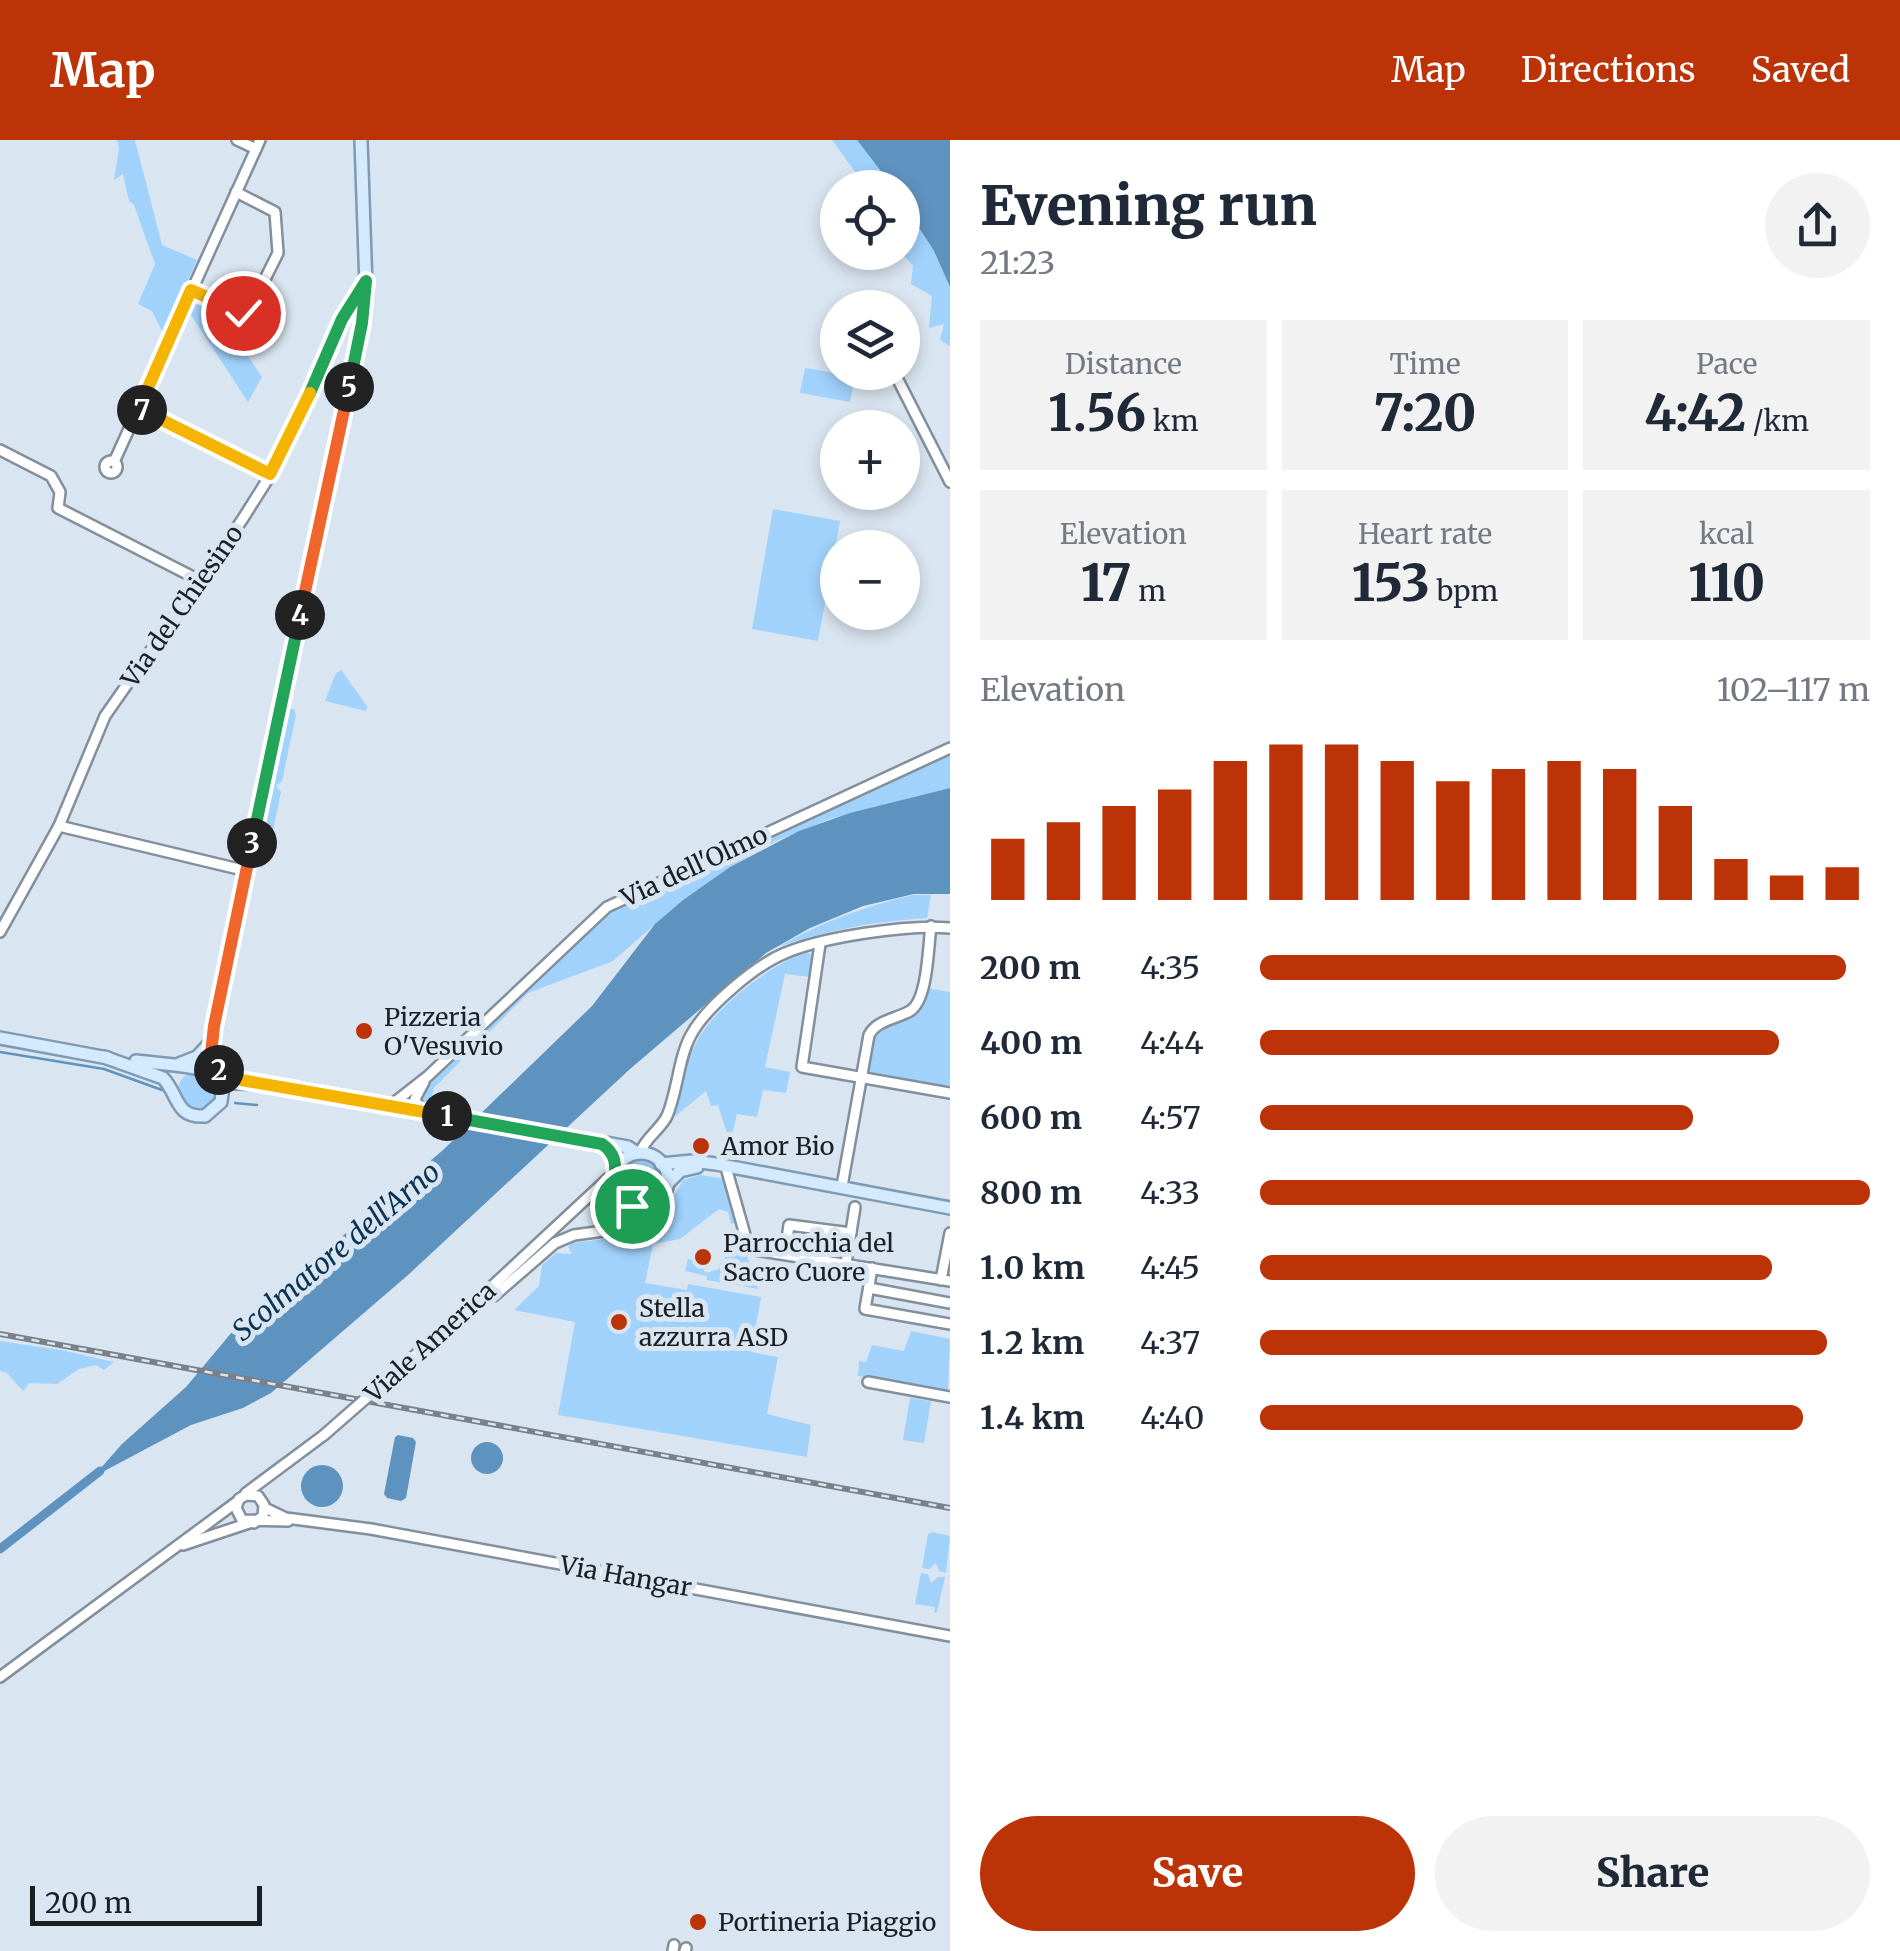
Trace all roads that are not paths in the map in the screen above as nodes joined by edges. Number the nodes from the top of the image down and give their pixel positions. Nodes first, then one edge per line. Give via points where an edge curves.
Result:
1 (237, 140) edge
2 (361, 140) edge
3 (258, 144) edge
4 (236, 192) junction
5 (366, 281) junction
6 (191, 290) junction
7 (903, 390) edge
8 (139, 408) junction
9 (0, 450) edge
10 (114, 462) dead end
11 (270, 474) junction
12 (950, 482) edge
13 (200, 580) junction
14 (950, 748) edge
15 (59, 826) junction
16 (246, 871) junction
17 (930, 926) junction
18 (950, 928) edge
19 (0, 932) edge
20 (820, 944) junction
21 (214, 1026) junction
22 (0, 1038) edge
23 (208, 1045) junction
24 (104, 1057) junction
25 (168, 1066) junction
26 (190, 1068) junction
27 (217, 1073) junction
28 (428, 1076) junction
29 (860, 1078) junction
30 (950, 1093) edge
31 (174, 1094) junction
32 (222, 1100) junction
33 (392, 1105) junction
34 (426, 1112) junction
35 (609, 1146) junction
36 (638, 1153) junction
37 (662, 1164) junction
38 (616, 1170) junction
39 (727, 1172) junction
40 (742, 1174) junction
41 (668, 1184) junction
42 (848, 1188) junction
43 (620, 1197) junction
44 (736, 1201) junction
45 (580, 1206) junction
46 (642, 1207) junction
47 (855, 1207) dead end
48 (950, 1208) edge
49 (618, 1226) junction
50 (851, 1232) junction
51 (950, 1233) edge
52 (784, 1253) junction
53 (846, 1263) junction
54 (872, 1268) junction
55 (926, 1277) junction
56 (946, 1281) edge
57 (869, 1288) junction
58 (906, 1295) junction
59 (494, 1296) dead end
60 (923, 1298) junction
61 (950, 1303) edge
62 (902, 1316) junction
63 (950, 1324) edge
64 (868, 1382) dead end
65 (950, 1397) edge
66 (275, 1474) junction
67 (240, 1498) junction
68 (264, 1504) junction
69 (301, 1520) junction
70 (251, 1523) junction
71 (171, 1550) junction
72 (950, 1636) edge
73 (0, 1677) edge

1 - 3 street
2 - 5 main road
3 - 4 street
4 - 6 street
4 - 6 street via 275,212 277,256 248,313
5 - 11 street, Via del Chiesino via 337,328
5 - 16 main road
6 - 8 street
7 - 12 street
8 - 10 street
8 - 11 street
9 - 13 street via 51,476 60,492 58,508
11 - 13 street, Via del Chiesino
13 - 15 street, Via del Chiesino via 105,716
14 - 28 street, Via dell'Olmo via 606,907
15 - 16 street
15 - 19 street, Via del Chiesino
16 - 21 main road
17 - 18 street
17 - 20 street
17 - 29 street via 919,1002 871,1029
20 - 29 street via 802,1067
20 - 36 street via 763,965 698,1024 667,1116
21 - 23 main road
21 - 27 main road
22 - 24 main road
23 - 25 main road via 192,1060
23 - 26 main road
24 - 25 main road
24 - 31 main road via 158,1076
25 - 26 main road
26 - 27 main road
26 - 31 main road via 177,1079
27 - 32 main road
27 - 33 main road
28 - 33 street, Via dell'Olmo
28 - 34 street via 415,1099
29 - 30 street
29 - 42 street
31 - 32 main road via 180,1109 194,1116 210,1114
32 - 34 main road via 260,1088
33 - 34 main road
34 - 35 main road
35 - 36 main road
35 - 38 main road
36 - 37 main road
36 - 38 main road
37 - 41 main road
37 - 42 main road via 700,1162
38 - 43 main road
38 - 45 street, Viale America
39 - 40 main road
39 - 41 main road via 688,1168
39 - 44 street
40 - 42 main road
40 - 44 street
41 - 46 main road via 658,1200
42 - 48 main road
43 - 45 street via 601,1193
43 - 46 main road
43 - 49 street
44 - 52 street via 749,1249
45 - 66 street, Viale America, bridge
46 - 49 street
47 - 50 street
49 - 59 street via 558,1241
50 - 52 street via 789,1225
50 - 53 street
51 - 56 street
52 - 53 street
53 - 54 street
54 - 55 street
54 - 57 street
55 - 56 street
55 - 60 street
57 - 58 street
57 - 62 street via 865,1309
58 - 60 street
58 - 62 street
60 - 61 street
62 - 63 street
64 - 65 street
66 - 67 street, Viale America
66 - 68 street, Viale America
67 - 68 street via 253,1494
67 - 70 street via 237,1515
67 - 71 street, Viale America
68 - 69 street, Via Hangar via 279,1516
68 - 70 street, Viale America via 263,1516
69 - 70 street, Via Hangar
69 - 72 street, Via Hangar
70 - 71 street, Viale America
71 - 73 street, Viale America

